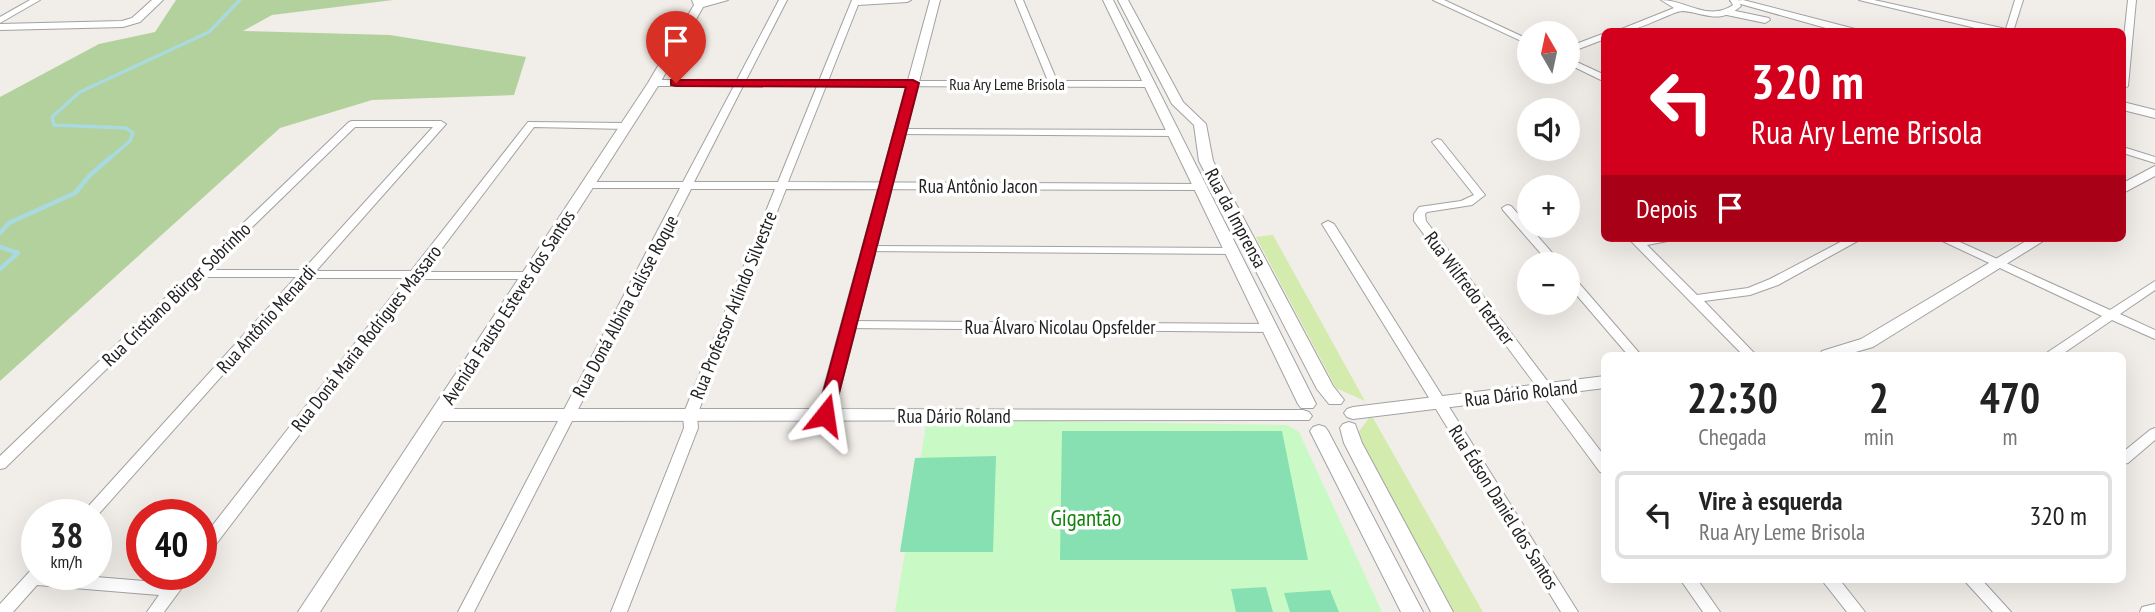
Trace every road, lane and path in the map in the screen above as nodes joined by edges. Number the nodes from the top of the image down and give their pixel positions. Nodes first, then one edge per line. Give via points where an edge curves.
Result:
1 (36, 0) edge
2 (158, 0) edge
3 (723, 0) edge
4 (783, 0) edge
5 (907, 0) edge
6 (935, 0) edge
7 (1019, 0) edge
8 (1108, 0) edge
9 (1123, 0) edge
10 (1437, 0) edge
11 (1665, 0) edge
12 (1863, 0) edge
13 (1910, 0) edge
14 (2019, 0) edge
15 (2132, 0) edge
16 (1735, 1) edge
17 (698, 2) edge
18 (855, 2) edge
19 (1681, 8) junction
20 (1905, 9) junction
21 (1726, 12) junction
22 (0, 19) edge
23 (0, 27) edge
24 (1628, 28) edge
25 (1800, 28) edge
26 (1840, 28) edge
27 (1989, 28) edge
28 (2008, 28) edge
29 (1517, 37) edge
30 (1601, 38) edge
31 (1580, 45) edge
32 (2126, 57) edge
33 (1580, 67) edge
34 (1601, 77) edge
35 (654, 83) junction
36 (741, 83) junction
37 (822, 83) junction
38 (913, 83) junction
39 (1054, 84) junction
40 (1150, 85) junction
41 (2126, 96) edge
42 (2155, 103) edge
43 (2126, 107) edge
44 (2155, 114) edge
45 (441, 124) joint
46 (626, 126) junction
47 (900, 132) junction
48 (1203, 132) junction
49 (1174, 133) junction
50 (1437, 142) dead end
51 (2126, 151) edge
52 (2155, 160) edge
53 (2155, 170) edge
54 (587, 185) junction
55 (688, 185) junction
56 (781, 186) junction
57 (886, 186) junction
58 (1201, 187) junction
59 (2126, 187) edge
60 (1507, 208) dead end
61 (1328, 224) dead end
62 (1638, 242) edge
63 (1849, 242) edge
64 (1951, 242) edge
65 (2034, 242) edge
66 (869, 249) junction
67 (1233, 251) junction
68 (1546, 252) edge
69 (1998, 264) junction
70 (198, 273) junction
71 (306, 274) junction
72 (415, 275) junction
73 (528, 276) junction
74 (2155, 285) edge
75 (1580, 292) edge
76 (1694, 299) junction
77 (2111, 315) junction
78 (849, 326) junction
79 (1271, 328) junction
80 (2155, 335) edge
81 (1632, 352) edge
82 (1746, 352) edge
83 (1838, 352) edge
84 (2057, 352) edge
85 (1601, 383) edge
86 (1546, 390) junction
87 (1335, 400) junction
88 (1439, 402) junction
89 (1305, 410) junction
90 (438, 415) junction
91 (568, 415) junction
92 (690, 415) junction
93 (825, 415) junction
94 (1351, 421) junction
95 (1319, 431) junction
96 (2155, 433) edge
97 (2126, 457) edge
98 (1601, 463) edge
99 (0, 464) edge
100 (104, 499) edge
101 (217, 531) edge
102 (1691, 583) edge
103 (1832, 583) edge
104 (1974, 583) edge
105 (23, 590) edge
106 (172, 590) edge
107 (2155, 611) edge
108 (3, 612) edge
109 (155, 612) edge
110 (310, 612) edge
111 (466, 612) edge
112 (619, 612) edge
113 (1412, 612) edge
114 (1442, 612) edge
115 (1570, 612) edge
116 (1712, 612) edge
117 (1857, 612) edge
118 (2003, 612) edge
119 (2148, 612) edge

1 - 22 street
2 - 23 street via 136,20 106,27
3 - 17 street
4 - 36 street, Rua Doná Albina Calisse Roque
5 - 18 street
6 - 38 street
7 - 39 street
8 - 40 street, Rua da Imprensa
9 - 48 street via 1178,104
10 - 29 street
11 - 19 street
12 - 20 street
13 - 20 street
14 - 28 street
15 - 32 street
16 - 21 street via 1737,6
16 - 26 street
17 - 35 street, Avenida Fausto Esteves dos Santos
18 - 37 street, Rua Professor Arlíndo Silvestre
19 - 21 street
19 - 24 street
20 - 27 street
21 - 25 street
30 - 31 street
33 - 34 street
35 - 36 street, Rua Ary Leme Brisola
35 - 46 street, Avenida Fausto Esteves dos Santos
36 - 37 street, Rua Ary Leme Brisola
36 - 55 street, Rua Doná Albina Calisse Roque
37 - 38 street, Rua Ary Leme Brisola
37 - 56 street, Rua Professor Arlíndo Silvestre
38 - 39 street, Rua Ary Leme Brisola
38 - 47 street
39 - 40 street, Rua Ary Leme Brisola
40 - 49 street, Rua da Imprensa
41 - 42 street
43 - 44 street
45 - 70 street, Rua Cristiano Bürger Sobrinho via 352,124
45 - 71 street, Rua Antônio Menardi
46 - 54 street, Avenida Fausto Esteves dos Santos
46 - 72 street, Rua Doná Maria Rodrigues Massaro via 531,124
47 - 49 street
47 - 57 street
48 - 49 street
48 - 87 street, Rua da Imprensa via 1206,161
49 - 58 street, Rua da Imprensa
50 - 86 street, Rua Wilfredo Tetzner via 1480,195 1465,203 1423,209 1420,221
51 - 52 street
53 - 59 street
54 - 55 street, Rua Antônio Jacon
54 - 73 street, Avenida Fausto Esteves dos Santos
55 - 56 street, Rua Antônio Jacon
55 - 91 street, Rua Doná Albina Calisse Roque
56 - 57 street, Rua Antônio Jacon
56 - 92 street, Rua Professor Arlíndo Silvestre
57 - 58 street, Rua Antônio Jacon
57 - 66 street
58 - 67 street, Rua da Imprensa
60 - 68 street
61 - 88 street, Rua Édson Daniel dos Santos
62 - 76 street
63 - 76 street via 1750,291
64 - 69 street
65 - 69 street
66 - 67 street
66 - 78 street
67 - 79 street, Rua da Imprensa
69 - 77 street
69 - 83 street via 1867,343
70 - 71 street
70 - 99 street, Rua Cristiano Bürger Sobrinho
71 - 72 street
71 - 100 street, Rua Antônio Menardi
72 - 73 street
72 - 101 street, Rua Doná Maria Rodrigues Massaro
73 - 90 street, Avenida Fausto Esteves dos Santos
74 - 77 street
75 - 81 street
76 - 82 street
77 - 80 street
77 - 84 street
78 - 79 street, Rua Álvaro Nicolau Opsfelder
78 - 93 street
79 - 89 street, Rua da Imprensa
85 - 86 street, Rua Dário Roland
86 - 88 street, Rua Dário Roland
86 - 98 street, Rua Wilfredo Tetzner
87 - 89 street via 1314,400
87 - 94 street, Rua da Imprensa
88 - 94 street, Rua Dário Roland
88 - 115 street, Rua Édson Daniel dos Santos
89 - 93 street, Rua Dário Roland
89 - 95 street, Rua da Imprensa via 1307,424
90 - 91 street, Rua Dário Roland
90 - 110 street, Avenida Fausto Esteves dos Santos
91 - 92 street, Rua Dário Roland
91 - 111 street, Rua Doná Albina Calisse Roque
92 - 93 street, Rua Dário Roland
92 - 112 street, Rua Professor Arlíndo Silvestre via 691,428
94 - 95 street via 1341,432
94 - 114 street via 1353,443
95 - 113 street, Rua da Imprensa
96 - 97 street
102 - 116 street
103 - 117 street
104 - 118 street
105 - 108 street
106 - 109 street
107 - 119 street

